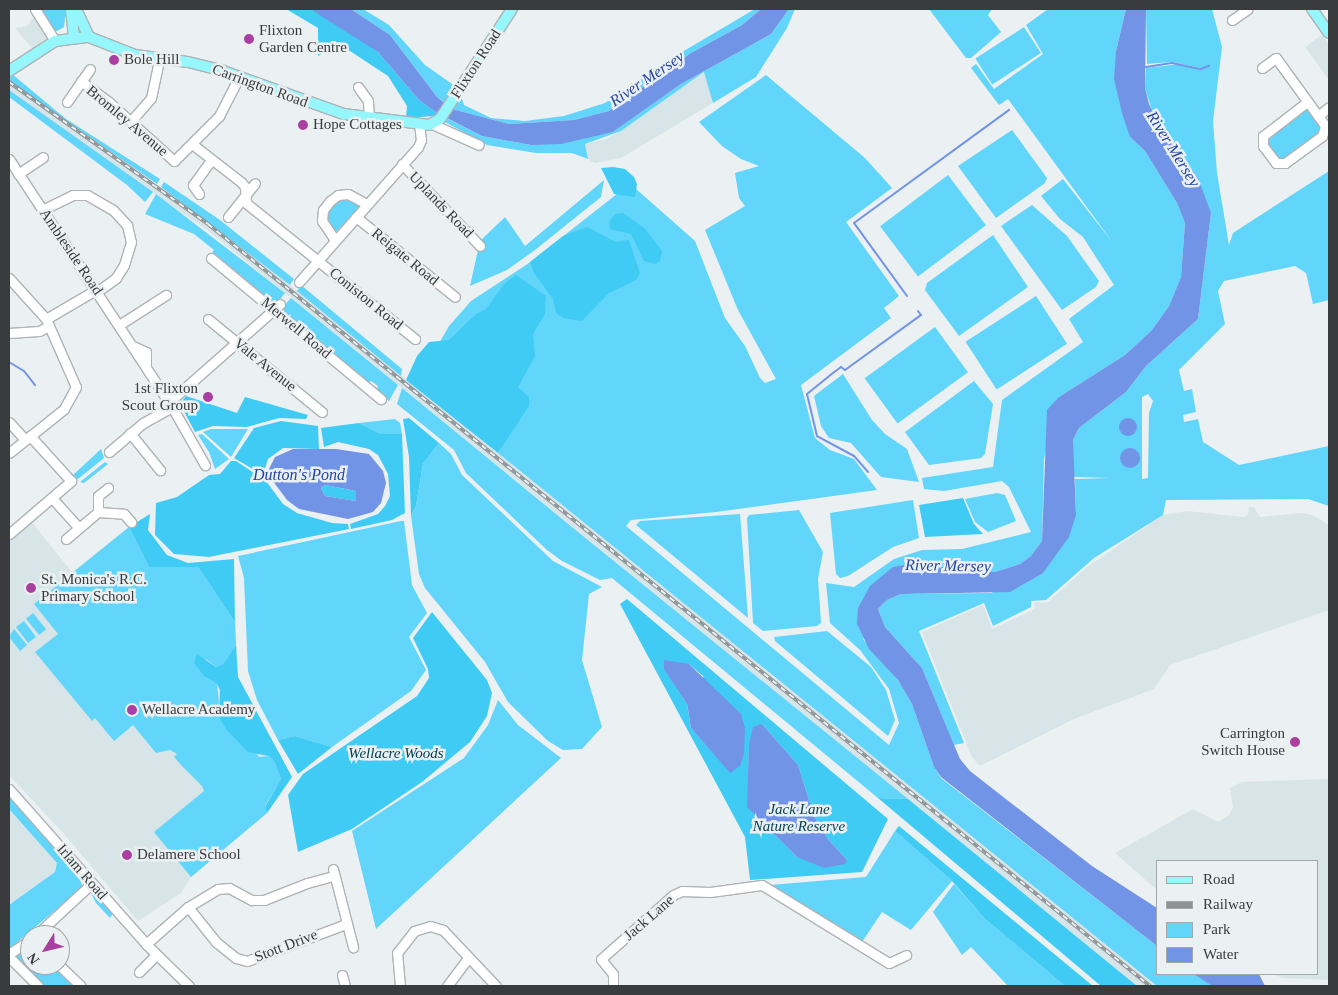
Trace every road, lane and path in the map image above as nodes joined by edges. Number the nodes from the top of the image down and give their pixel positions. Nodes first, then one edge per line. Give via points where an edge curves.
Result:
1 (35, 9) edge
2 (71, 9) edge
3 (76, 9) edge
4 (512, 9) edge
5 (1312, 9) edge
6 (1242, 11) edge
7 (1232, 20) dead end
8 (1329, 33) edge
9 (74, 37) junction
10 (90, 38) junction
11 (55, 41) junction
12 (159, 59) junction
13 (1262, 68) dead end
14 (90, 69) dead end
15 (9, 71) edge
16 (239, 77) junction
17 (81, 82) junction
18 (358, 87) dead end
19 (67, 102) dead end
20 (1307, 102) junction
21 (1329, 108) edge
22 (1318, 116) junction
23 (369, 118) junction
24 (436, 121) junction
25 (131, 122) junction
26 (419, 124) junction
27 (192, 144) junction
28 (479, 145) dead end
29 (43, 158) dead end
30 (9, 159) edge
31 (211, 160) junction
32 (402, 164) junction
33 (18, 174) junction
34 (255, 183) dead end
35 (199, 194) dead end
36 (244, 198) junction
37 (367, 204) junction
38 (42, 210) junction
39 (228, 217) dead end
40 (356, 217) junction
41 (335, 240) junction
42 (480, 246) dead end
43 (211, 258) dead end
44 (318, 260) junction
45 (9, 278) edge
46 (299, 282) dead end
47 (97, 290) junction
48 (166, 295) dead end
49 (455, 297) dead end
50 (278, 307) junction
51 (208, 319) dead end
52 (47, 322) junction
53 (119, 325) junction
54 (9, 334) edge
55 (414, 339) dead end
56 (238, 342) junction
57 (380, 399) dead end
58 (171, 404) junction
59 (322, 412) dead end
60 (9, 422) edge
61 (130, 433) junction
62 (28, 438) junction
63 (108, 452) dead end
64 (9, 453) edge
65 (204, 464) dead end
66 (159, 465) dead end
67 (108, 488) dead end
68 (52, 498) junction
69 (98, 512) junction
70 (131, 522) dead end
71 (77, 526) junction
72 (9, 534) edge
73 (66, 539) dead end
74 (9, 789) edge
75 (92, 884) junction
76 (188, 906) junction
77 (346, 924) junction
78 (47, 925) edge
79 (146, 944) junction
80 (352, 947) dead end
81 (20, 948) edge
82 (906, 954) dead end
83 (156, 955) junction
84 (9, 956) edge
85 (470, 957) junction
86 (140, 972) dead end
87 (70, 975) edge
88 (342, 975) dead end
89 (38, 986) edge
90 (82, 986) edge
91 (189, 986) edge
92 (345, 986) edge
93 (400, 986) edge
94 (447, 986) edge
95 (496, 986) edge
96 (615, 986) edge

1 - 11 street
2 - 9 main road
3 - 10 main road
4 - 24 main road, Flixton Road
5 - 8 main road
6 - 7 street
9 - 10 main road
9 - 11 main road
10 - 12 main road, Carrington Road via 135,55
11 - 15 main road
12 - 16 main road, Carrington Road via 200,64
12 - 25 street via 151,98
13 - 20 street via 1276,58
14 - 17 street
16 - 23 main road, Carrington Road via 320,108
16 - 27 street via 219,116
17 - 19 street
17 - 25 street, Bromley Avenue
18 - 23 street via 368,101
20 - 22 street
20 - 22 street via 1263,136 1263,146 1274,161 1284,163 1322,136 1324,127
21 - 22 street
23 - 26 main road, Carrington Road
24 - 26 main road, Carrington Road
24 - 28 street, Carrington Road via 446,131
25 - 27 street, Bromley Avenue via 174,161
26 - 32 street via 421,144
27 - 31 street
29 - 33 street
30 - 33 street, Ambleside Road
31 - 35 street via 193,185
31 - 36 street via 241,182 245,188
32 - 37 street
32 - 42 street, Uplands Road
33 - 38 street, Ambleside Road
34 - 36 street
36 - 39 street
36 - 44 street, Coniston Road via 246,203
37 - 40 street
37 - 41 street via 348,194 338,195 330,201 323,210 322,221
38 - 47 street, Ambleside Road
38 - 47 street via 73,195 87,195 102,202 129,230 131,242 121,272
40 - 41 street
40 - 49 street, Reigate Road
41 - 44 street
43 - 50 street, Merwell Road
44 - 46 street
44 - 55 street, Coniston Road
45 - 52 street
47 - 52 street
47 - 53 street, Ambleside Road
48 - 53 street
50 - 56 street
50 - 57 street, Merwell Road
51 - 56 street, Vale Avenue
52 - 54 street via 38,331
52 - 62 street via 76,387 70,403
53 - 58 street, Ambleside Road via 133,346 146,352 149,360 146,368
56 - 58 street
56 - 59 street, Vale Avenue
58 - 61 street
58 - 65 street, Ambleside Road
60 - 62 street
61 - 63 street
61 - 66 street
62 - 64 street
62 - 68 street via 71,481
67 - 69 street via 98,496
68 - 71 street
68 - 72 street
69 - 70 street via 124,514
69 - 71 street
71 - 73 street
74 - 75 street, Irlam Road
75 - 78 street
75 - 79 street, Irlam Road
76 - 77 street, Stott Drive via 216,942 236,958 247,961
76 - 77 street via 225,887 252,900 264,900 333,872
76 - 79 street
77 - 80 street
79 - 83 street, Irlam Road
81 - 84 street
82 - 96 street, Jack Lane via 890,963 762,885 673,895 601,959 613,974
83 - 86 street
83 - 91 street, Irlam Road
84 - 89 street
85 - 93 street via 443,930 430,926 419,928 396,953
85 - 94 street
85 - 95 street
87 - 90 street
88 - 92 street

